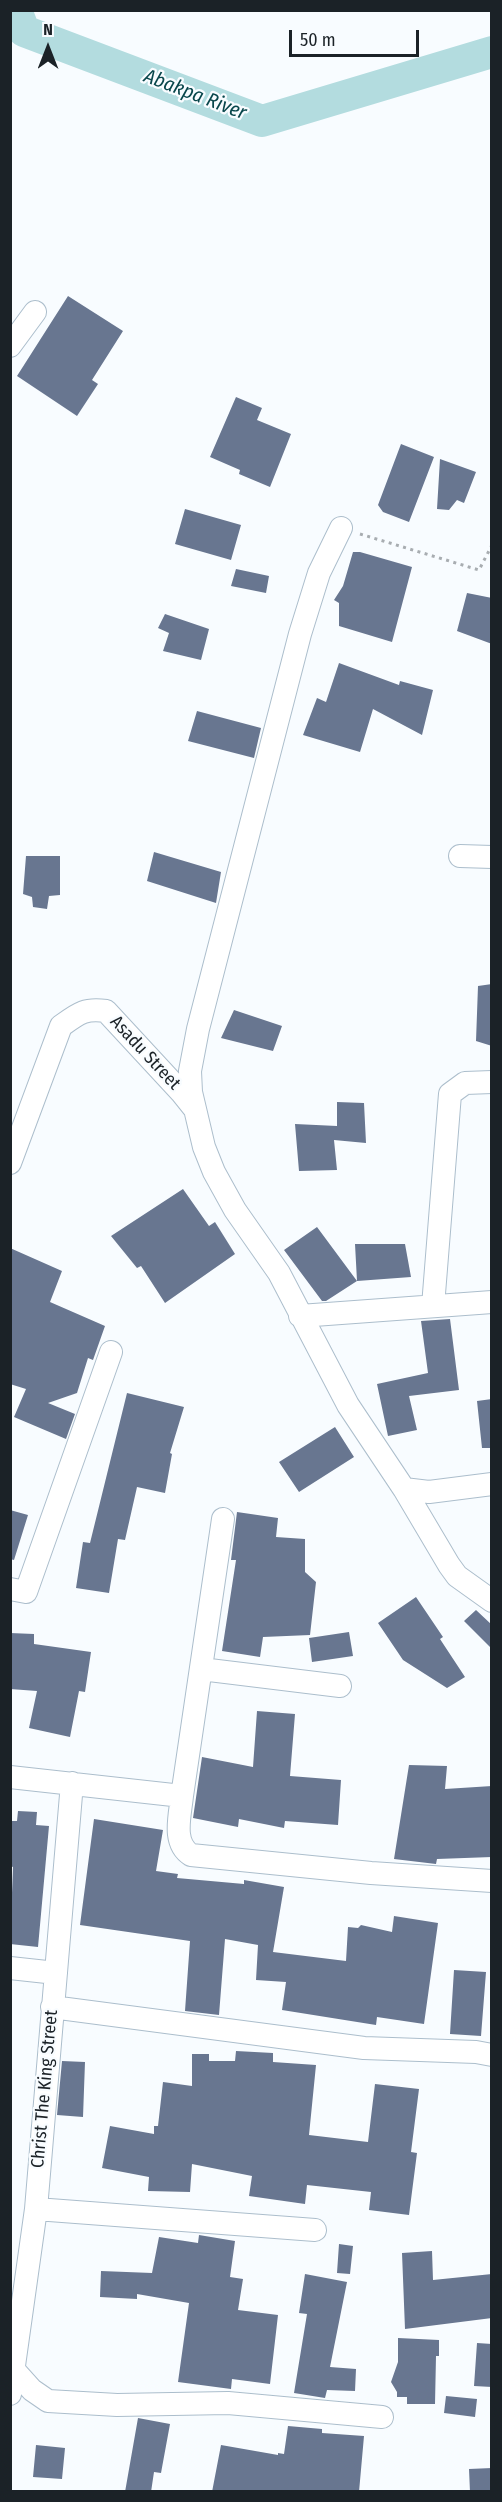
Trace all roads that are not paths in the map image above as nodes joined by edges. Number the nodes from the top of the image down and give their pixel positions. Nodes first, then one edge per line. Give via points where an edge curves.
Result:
1 (35, 312) dead end
2 (10, 346) edge
3 (341, 528) road end
4 (460, 856) dead end
5 (492, 857) edge
6 (492, 1082) edge
7 (193, 1108) junction
8 (10, 1163) edge
9 (492, 1302) edge
10 (432, 1306) junction
11 (300, 1316) junction
12 (111, 1352) dead end
13 (492, 1484) edge
14 (404, 1489) junction
15 (223, 1518) dead end
16 (10, 1589) edge
17 (492, 1601) edge
18 (201, 1669) junction
19 (340, 1686) dead end
20 (10, 1777) edge
21 (72, 1784) junction
22 (182, 1796) junction
23 (492, 1881) edge
24 (10, 1968) edge
25 (56, 1973) junction
26 (52, 2007) junction
27 (492, 2055) edge
28 (36, 2209) junction
29 (315, 2230) dead end
30 (14, 2370) junction
31 (10, 2394) edge
32 (382, 2417) dead end

1 - 2 street
3 - 7 street via 319,573 300,634 198,1029 190,1071
4 - 5 street
6 - 10 street via 465,1083 450,1094
7 - 8 street, Asadu Street via 106,1011 91,1009 61,1026
7 - 11 street via 214,1172 279,1274
9 - 10 street
10 - 11 street
11 - 14 street via 348,1405
12 - 16 street via 26,1592
13 - 14 street via 429,1492
14 - 17 street via 457,1576
15 - 18 street
18 - 19 street
18 - 22 street
20 - 21 street
21 - 22 street
21 - 25 street, Christ The King Street
22 - 23 street via 178,1843 190,1855
24 - 25 street
25 - 26 street, Christ The King Street
26 - 27 street via 364,2048
26 - 28 street, Christ The King Street
28 - 29 street
28 - 30 street, Christ The King Street
30 - 31 street, Christ The King Street
30 - 32 street via 32,2391 48,2401 117,2405 228,2403

